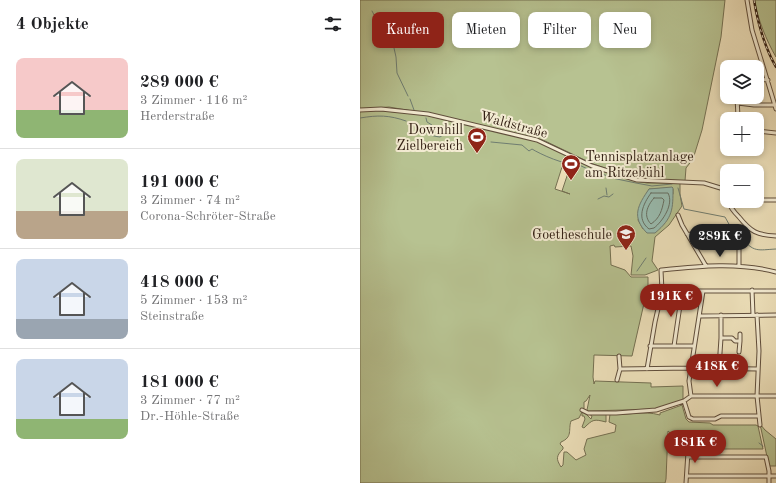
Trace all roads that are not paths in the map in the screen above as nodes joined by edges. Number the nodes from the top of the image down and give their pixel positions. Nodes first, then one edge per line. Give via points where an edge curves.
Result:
1 (747, 0) edge
2 (764, 80) edge
3 (768, 80) junction
4 (746, 104) edge
5 (775, 105) junction
6 (776, 109) edge
7 (360, 110) edge
8 (764, 132) edge
9 (776, 133) edge
10 (720, 188) edge
11 (764, 200) edge
12 (776, 200) edge
13 (732, 208) edge
14 (678, 215) dead end
15 (748, 228) junction
16 (687, 234) junction
17 (739, 236) junction
18 (776, 236) edge
19 (706, 266) junction
20 (739, 266) junction
21 (776, 272) edge
22 (752, 290) junction
23 (662, 291) junction
24 (703, 291) junction
25 (776, 291) edge
26 (682, 292) junction
27 (755, 315) junction
28 (776, 315) edge
29 (700, 316) junction
30 (721, 316) junction
31 (740, 334) dead end
32 (721, 338) junction
33 (740, 341) junction
34 (650, 346) junction
35 (674, 346) junction
36 (694, 346) junction
37 (739, 352) dead end
38 (619, 356) dead end
39 (691, 368) junction
40 (719, 368) junction
41 (620, 369) junction
42 (758, 369) junction
43 (647, 370) junction
44 (617, 380) dead end
45 (691, 396) junction
46 (757, 396) junction
47 (776, 396) edge
48 (684, 401) junction
49 (582, 410) dead end
50 (758, 416) junction
51 (760, 425) dead end
52 (688, 452) dead end
53 (688, 457) junction
54 (687, 476) junction
55 (769, 476) junction
56 (776, 476) edge
57 (686, 483) edge
58 (769, 483) edge

1 - 3 street via 752,30
2 - 3 street
3 - 5 street
4 - 5 street
5 - 6 street
7 - 10 street, Waldstraße via 381,109 428,114 537,140 592,166 637,180 704,183
8 - 9 street
11 - 12 street
13 - 15 street
14 - 16 street
15 - 17 street
15 - 18 street via 761,235
16 - 17 street
16 - 19 street
17 - 20 street
19 - 20 street
19 - 23 street via 661,270
20 - 21 street
22 - 24 street
22 - 25 street
22 - 27 street
23 - 26 street
23 - 34 street
24 - 26 street
24 - 29 street
26 - 35 street
27 - 28 street
27 - 30 street
27 - 42 street via 759,340
29 - 30 street
29 - 36 street
30 - 32 street
31 - 33 street
32 - 33 street
32 - 40 street
33 - 37 street
34 - 35 street
34 - 43 street
35 - 36 street
36 - 39 street
38 - 41 street
39 - 40 street
39 - 43 street
39 - 45 street
40 - 42 street
41 - 43 street
41 - 44 street
42 - 46 street
45 - 46 street
45 - 48 street
46 - 47 street
46 - 50 street
48 - 49 street via 656,410 616,413 588,413
48 - 50 street via 689,417 693,419
50 - 51 street
52 - 53 street
53 - 54 street
53 - 55 street via 766,457
54 - 55 street
54 - 57 street
55 - 56 street
55 - 58 street

